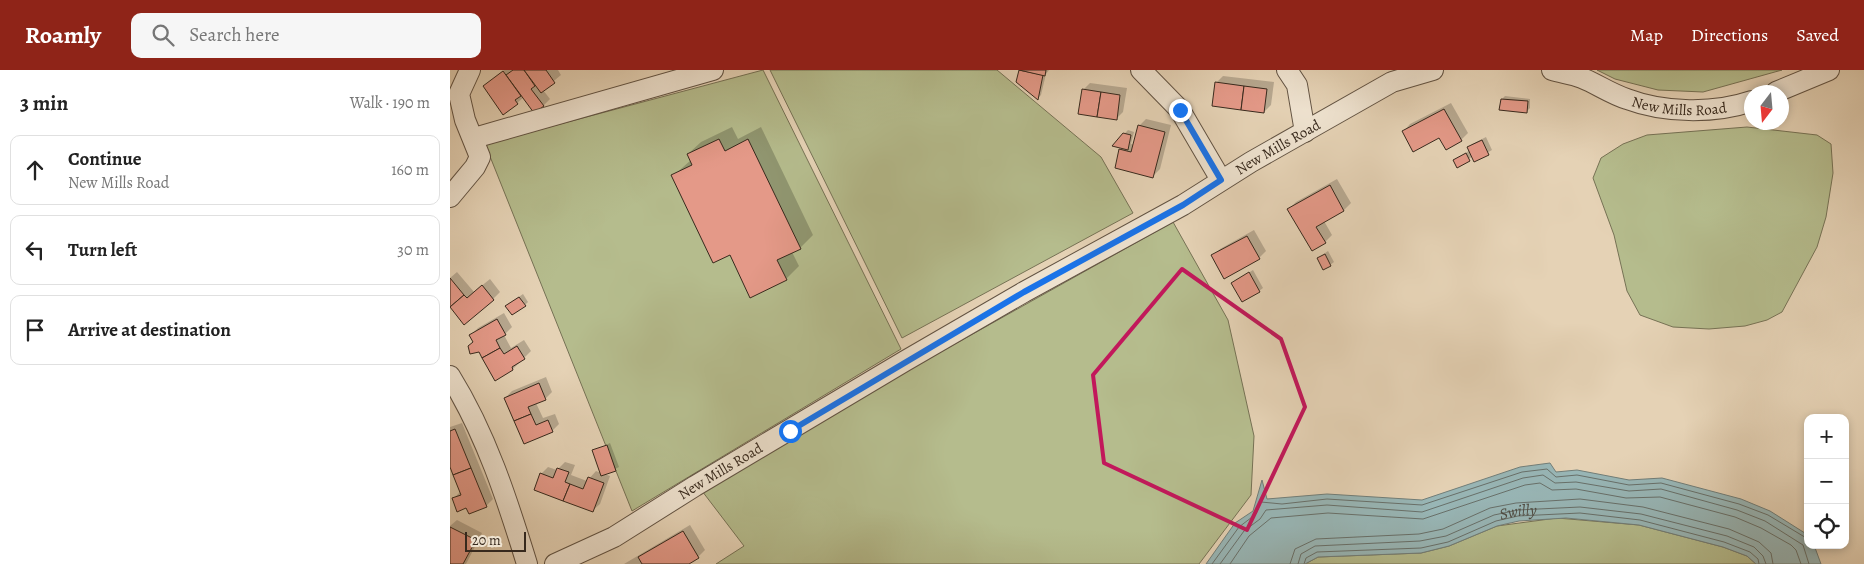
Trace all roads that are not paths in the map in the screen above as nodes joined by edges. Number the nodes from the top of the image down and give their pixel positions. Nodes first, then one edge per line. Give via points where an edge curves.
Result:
1 (470, 70) edge
2 (713, 70) edge
3 (1141, 70) edge
4 (1287, 70) edge
5 (1433, 70) edge
6 (1552, 70) edge
7 (1829, 70) edge
8 (1789, 87) edge
9 (455, 97) edge
10 (1744, 103) edge
11 (1304, 132) junction
12 (474, 138) junction
13 (1221, 180) junction
14 (450, 197) edge
15 (452, 383) edge
16 (527, 564) edge
17 (555, 564) edge

1 - 9 street
2 - 12 street
3 - 13 street via 1180,110
4 - 11 street via 1297,85
5 - 11 street, New Mills Road via 1392,82
6 - 10 street, New Mills Road via 1580,77 1627,100 1652,106 1714,109
7 - 8 street
9 - 12 street
11 - 13 street, New Mills Road
12 - 14 street via 480,156
13 - 17 street, New Mills Road via 1183,205 905,362 614,537
15 - 16 street via 475,421 510,508

